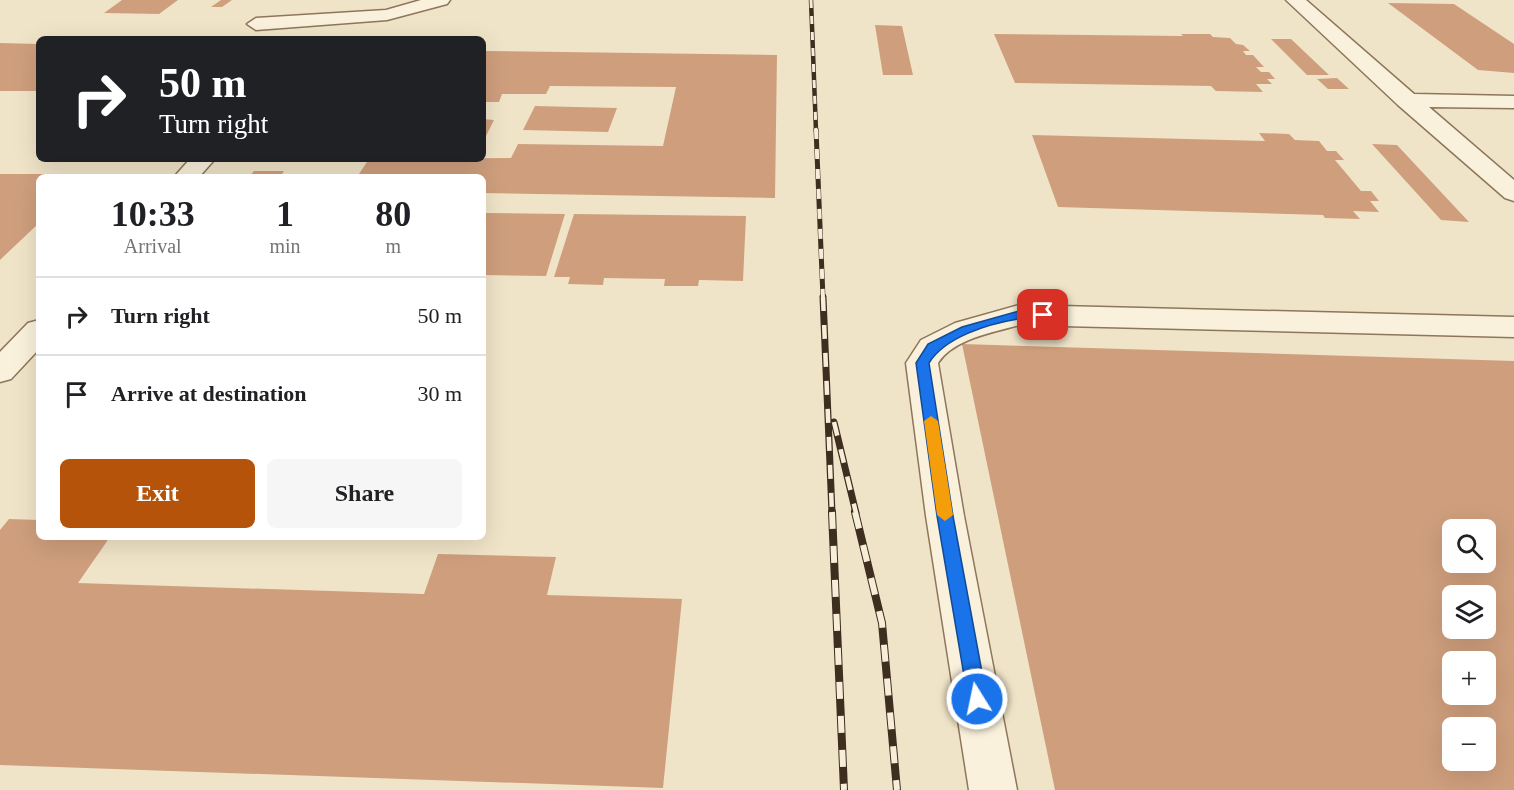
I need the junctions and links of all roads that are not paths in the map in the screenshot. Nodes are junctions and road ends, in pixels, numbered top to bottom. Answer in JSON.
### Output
{"nodes":[{"id":1,"x":356,"y":0,"type":"edge"},
{"id":2,"x":441,"y":0,"type":"edge"},
{"id":3,"x":1295,"y":0,"type":"edge"},
{"id":4,"x":277,"y":6,"type":"dead end"},
{"id":5,"x":336,"y":20,"type":"junction"},
{"id":6,"x":256,"y":24,"type":"junction"},
{"id":7,"x":242,"y":36,"type":"edge"},
{"id":8,"x":321,"y":36,"type":"edge"},
{"id":9,"x":1406,"y":100,"type":"junction"},
{"id":10,"x":1514,"y":102,"type":"edge"},
{"id":11,"x":200,"y":162,"type":"edge"},
{"id":12,"x":189,"y":174,"type":"edge"},
{"id":13,"x":1514,"y":193,"type":"edge"},
{"id":14,"x":1514,"y":327,"type":"edge"},
{"id":15,"x":36,"y":333,"type":"edge"},
{"id":16,"x":0,"y":371,"type":"edge"},
{"id":17,"x":993,"y":790,"type":"edge"}],
"edges":[{"from":1,"to":5,"type":"street"},
{"from":2,"to":5,"type":"street"},
{"from":3,"to":9,"type":"street"},
{"from":4,"to":6,"type":"street"},
{"from":5,"to":6,"type":"street"},
{"from":5,"to":8,"type":"street"},
{"from":6,"to":7,"type":"street"},
{"from":9,"to":10,"type":"street"},
{"from":9,"to":13,"type":"street"},
{"from":11,"to":12,"type":"street"},
{"from":14,"to":17,"type":"street"},
{"from":15,"to":16,"type":"street"}]}
